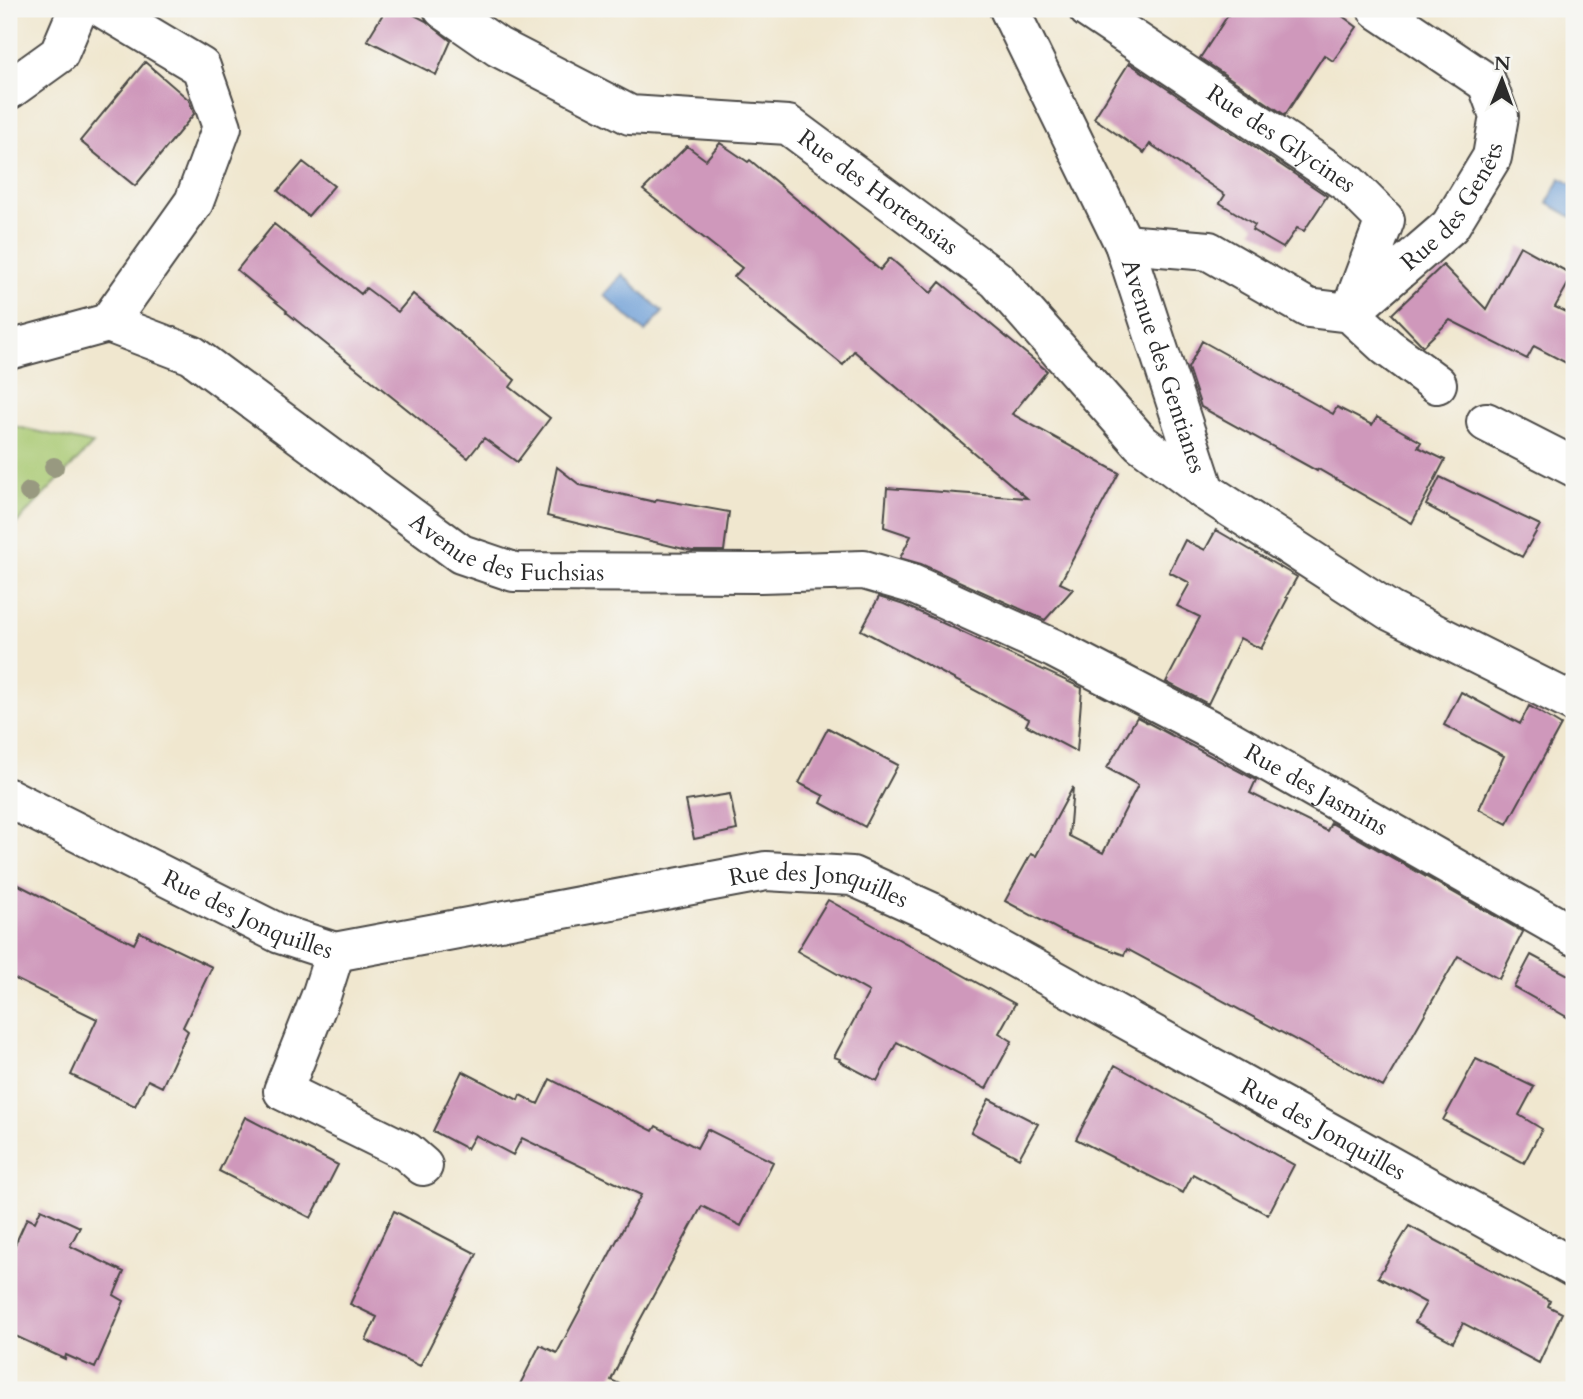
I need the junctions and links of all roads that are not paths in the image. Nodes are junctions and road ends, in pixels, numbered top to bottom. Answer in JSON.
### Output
{"nodes":[{"id":1,"x":78,"y":9,"type":"edge"},
{"id":2,"x":104,"y":9,"type":"edge"},
{"id":3,"x":443,"y":9,"type":"edge"},
{"id":4,"x":1009,"y":9,"type":"edge"},
{"id":5,"x":1088,"y":9,"type":"edge"},
{"id":6,"x":1377,"y":9,"type":"edge"},
{"id":7,"x":9,"y":90,"type":"edge"},
{"id":8,"x":1124,"y":244,"type":"junction"},
{"id":9,"x":1350,"y":313,"type":"junction"},
{"id":10,"x":108,"y":323,"type":"junction"},
{"id":11,"x":9,"y":350,"type":"edge"},
{"id":12,"x":1437,"y":384,"type":"dead end"},
{"id":13,"x":1486,"y":422,"type":"dead end"},
{"id":14,"x":1574,"y":467,"type":"edge"},
{"id":15,"x":1205,"y":491,"type":"junction"},
{"id":16,"x":1055,"y":649,"type":"joint"},
{"id":17,"x":1574,"y":703,"type":"edge"},
{"id":18,"x":9,"y":799,"type":"edge"},
{"id":19,"x":1574,"y":936,"type":"edge"},
{"id":20,"x":335,"y":952,"type":"junction"},
{"id":21,"x":423,"y":1166,"type":"dead end"},
{"id":22,"x":1574,"y":1269,"type":"edge"}],
"edges":[{"from":1,"to":7,"type":"street"},
{"from":2,"to":10,"type":"street"},
{"from":3,"to":15,"type":"street","name":"Rue des Hortensias"},
{"from":4,"to":8,"type":"street","name":"Avenue des Gentianes"},
{"from":5,"to":9,"type":"street","name":"Rue des Glycines"},
{"from":6,"to":9,"type":"street","name":"Rue des Genêts"},
{"from":8,"to":9,"type":"street"},
{"from":8,"to":15,"type":"street","name":"Avenue des Gentianes"},
{"from":9,"to":12,"type":"street"},
{"from":10,"to":11,"type":"street"},
{"from":10,"to":16,"type":"street","name":"Avenue des Fuchsias"},
{"from":13,"to":14,"type":"street"},
{"from":15,"to":17,"type":"street","name":"Avenue des Gentianes"},
{"from":16,"to":19,"type":"street","name":"Rue des Jasmins"},
{"from":18,"to":20,"type":"street","name":"Rue des Jonquilles"},
{"from":20,"to":21,"type":"street"},
{"from":20,"to":22,"type":"street","name":"Rue des Jonquilles"}]}
